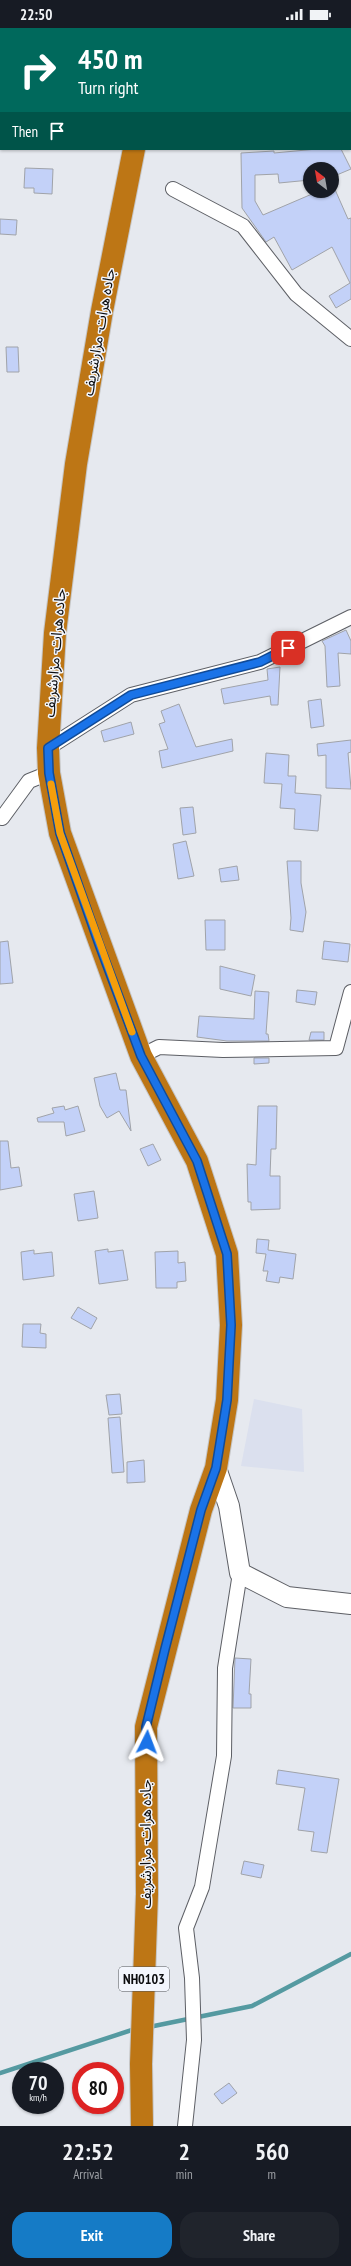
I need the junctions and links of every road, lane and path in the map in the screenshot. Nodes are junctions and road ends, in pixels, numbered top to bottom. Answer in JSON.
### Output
{"nodes":[{"id":1,"x":134,"y":150,"type":"edge"},
{"id":2,"x":173,"y":189,"type":"dead end"},
{"id":3,"x":351,"y":339,"type":"edge"},
{"id":4,"x":351,"y":617,"type":"edge"},
{"id":5,"x":48,"y":748,"type":"junction"},
{"id":6,"x":49,"y":773,"type":"junction"},
{"id":7,"x":1,"y":820,"type":"edge"},
{"id":8,"x":351,"y":992,"type":"edge"},
{"id":9,"x":141,"y":1056,"type":"junction"},
{"id":10,"x":216,"y":1468,"type":"junction"},
{"id":11,"x":240,"y":1573,"type":"junction"},
{"id":12,"x":351,"y":1604,"type":"edge"},
{"id":13,"x":142,"y":2126,"type":"edge"},
{"id":14,"x":185,"y":2126,"type":"edge"}],
"edges":[{"from":1,"to":5,"type":"highway","name":"جاده هرات- مزارشریف","number":"NH0103"},
{"from":2,"to":3,"type":"street"},
{"from":4,"to":5,"type":"street"},
{"from":5,"to":6,"type":"highway","name":"جاده هرات- مزارشریف","number":"NH0103"},
{"from":6,"to":7,"type":"street"},
{"from":6,"to":9,"type":"highway","name":"جاده هرات- مزارشریف","number":"NH0103"},
{"from":8,"to":9,"type":"street"},
{"from":9,"to":10,"type":"highway","name":"جاده هرات- مزارشریف","number":"NH0103"},
{"from":10,"to":11,"type":"street"},
{"from":10,"to":13,"type":"highway","name":"جاده هرات- مزارشریف","number":"NH0103"},
{"from":11,"to":12,"type":"street"},
{"from":11,"to":14,"type":"street"}]}
